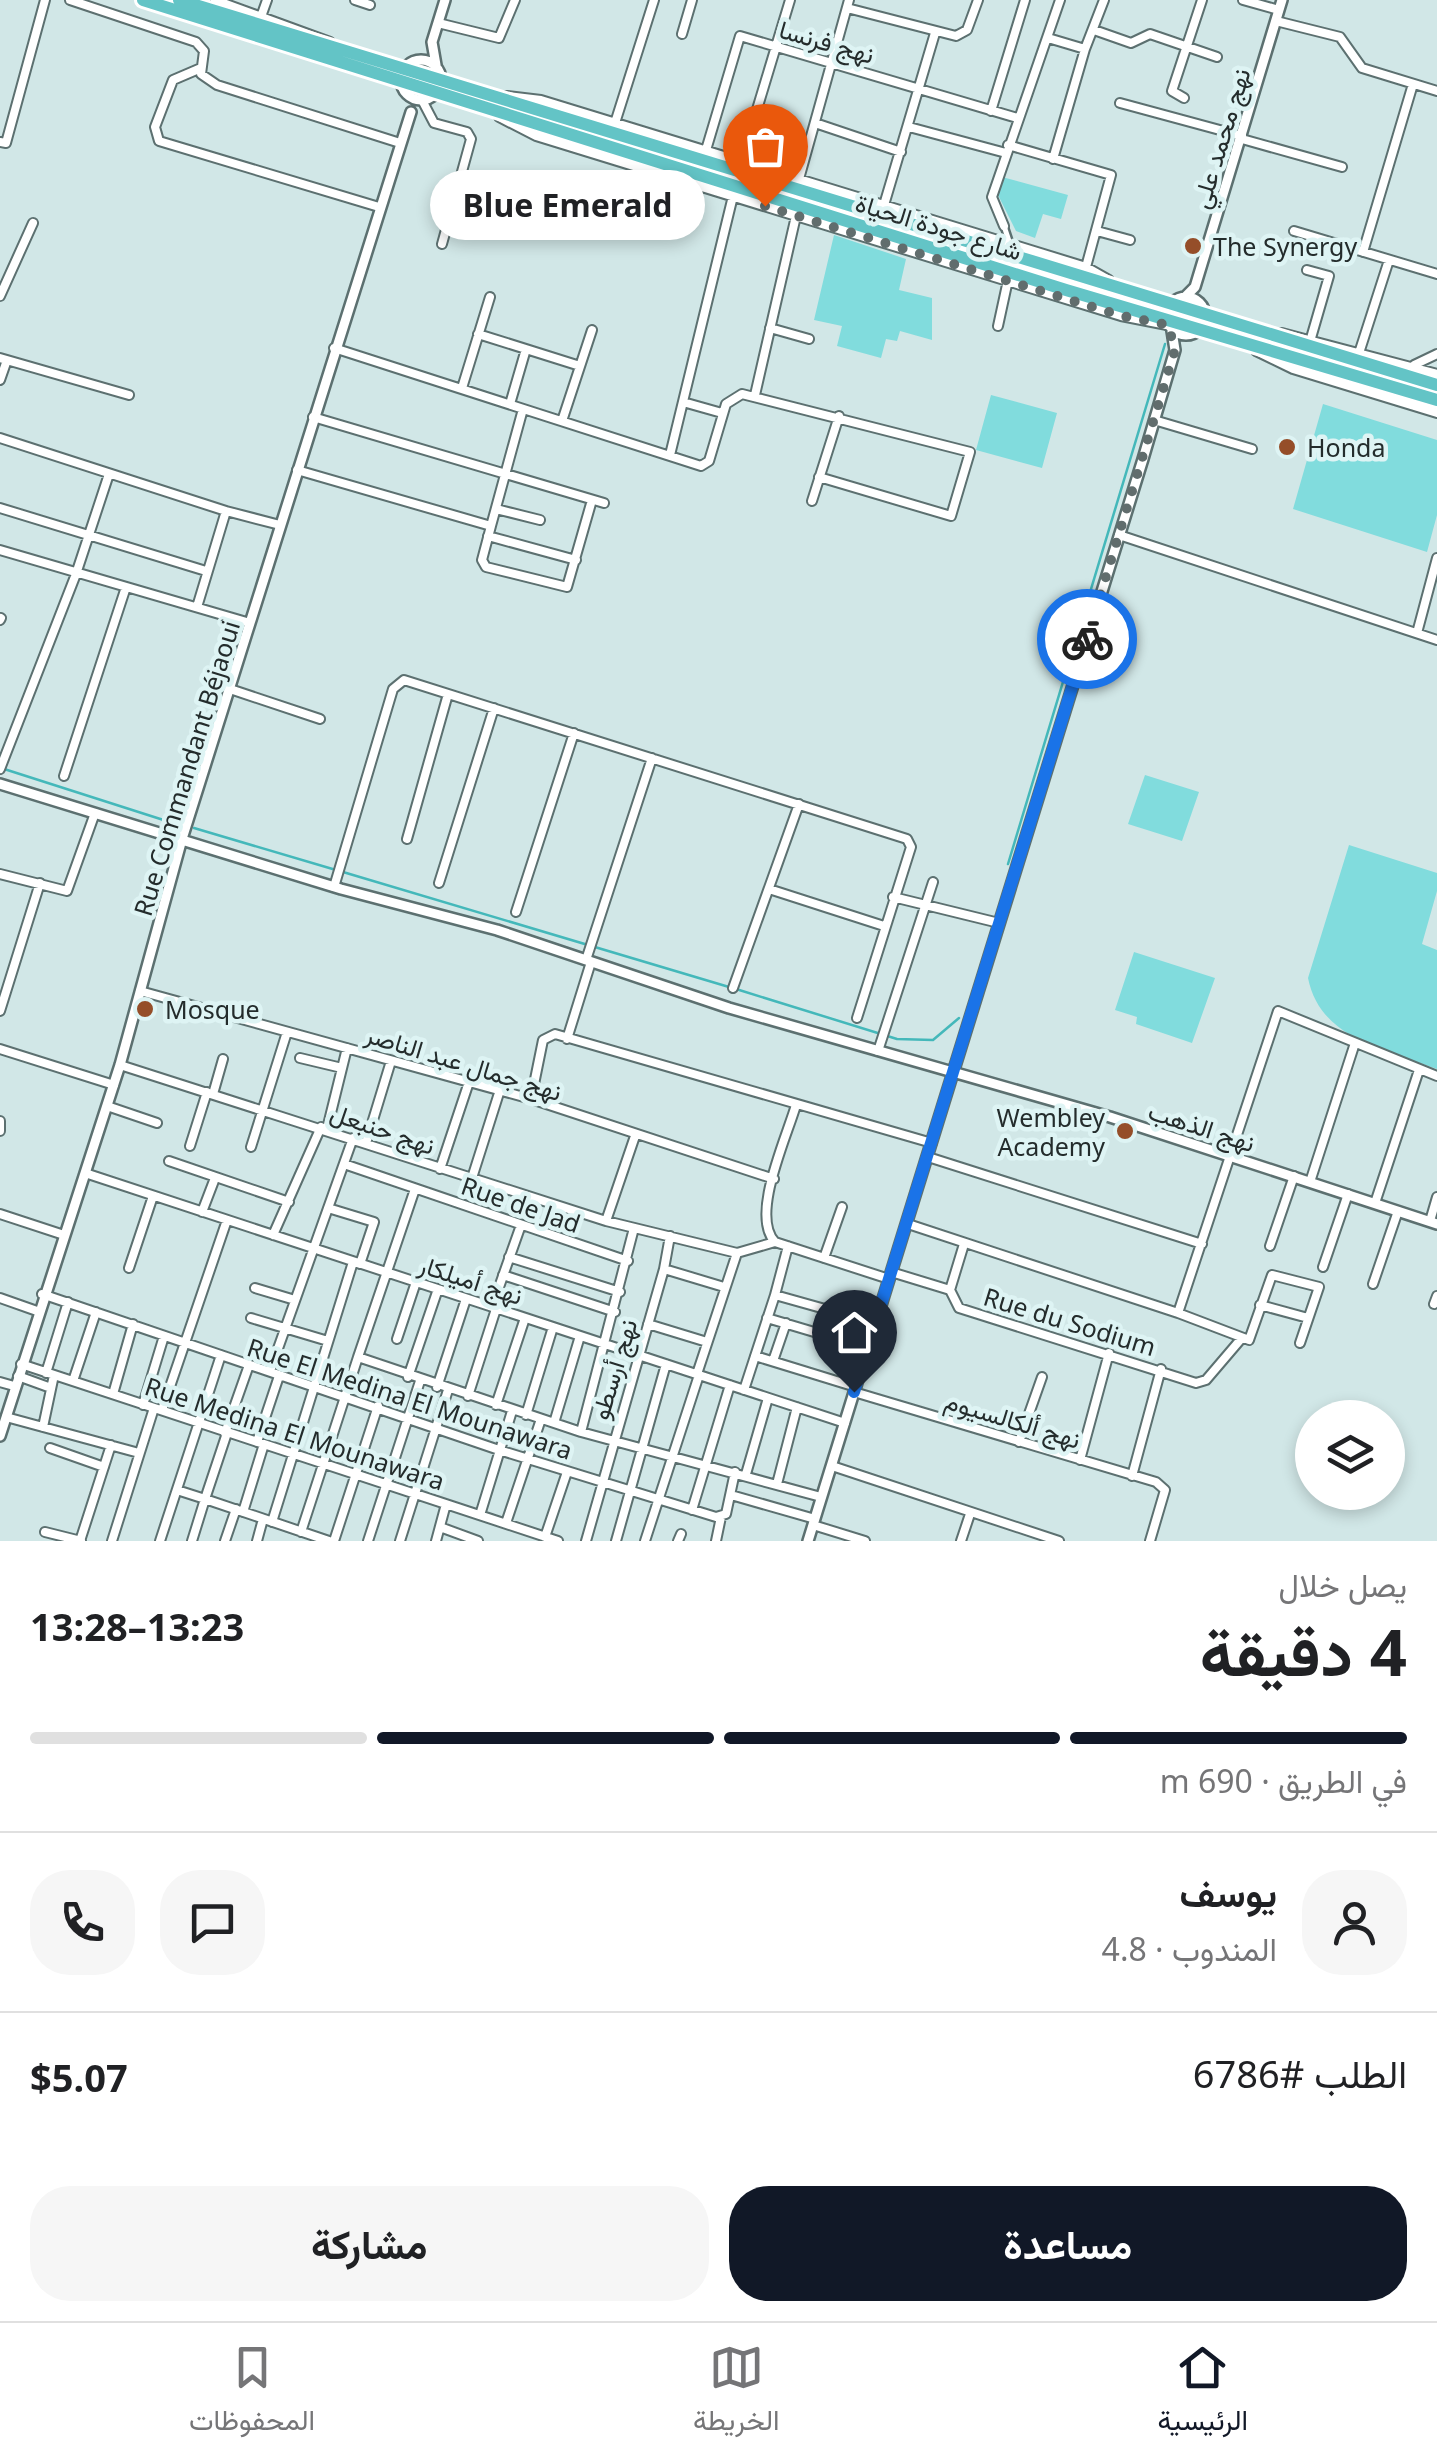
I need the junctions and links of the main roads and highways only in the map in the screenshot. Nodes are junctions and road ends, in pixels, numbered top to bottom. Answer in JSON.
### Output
{"nodes":[{"id":1,"x":143,"y":0,"type":"edge"},
{"id":2,"x":179,"y":0,"type":"edge"},
{"id":3,"x":406,"y":75,"type":"junction"},
{"id":4,"x":434,"y":88,"type":"junction"},
{"id":5,"x":1437,"y":385,"type":"edge"},
{"id":6,"x":1437,"y":400,"type":"edge"}],
"edges":[{"from":1,"to":3,"type":"highway","name":"شارع جودة الحياة"},
{"from":2,"to":3,"type":"highway","name":"شارع جودة الحياة"},
{"from":3,"to":4,"type":"highway","name":"شارع جودة الحياة"},
{"from":4,"to":5,"type":"highway","name":"شارع جودة الحياة"},
{"from":4,"to":6,"type":"highway","name":"شارع جودة الحياة"}]}
